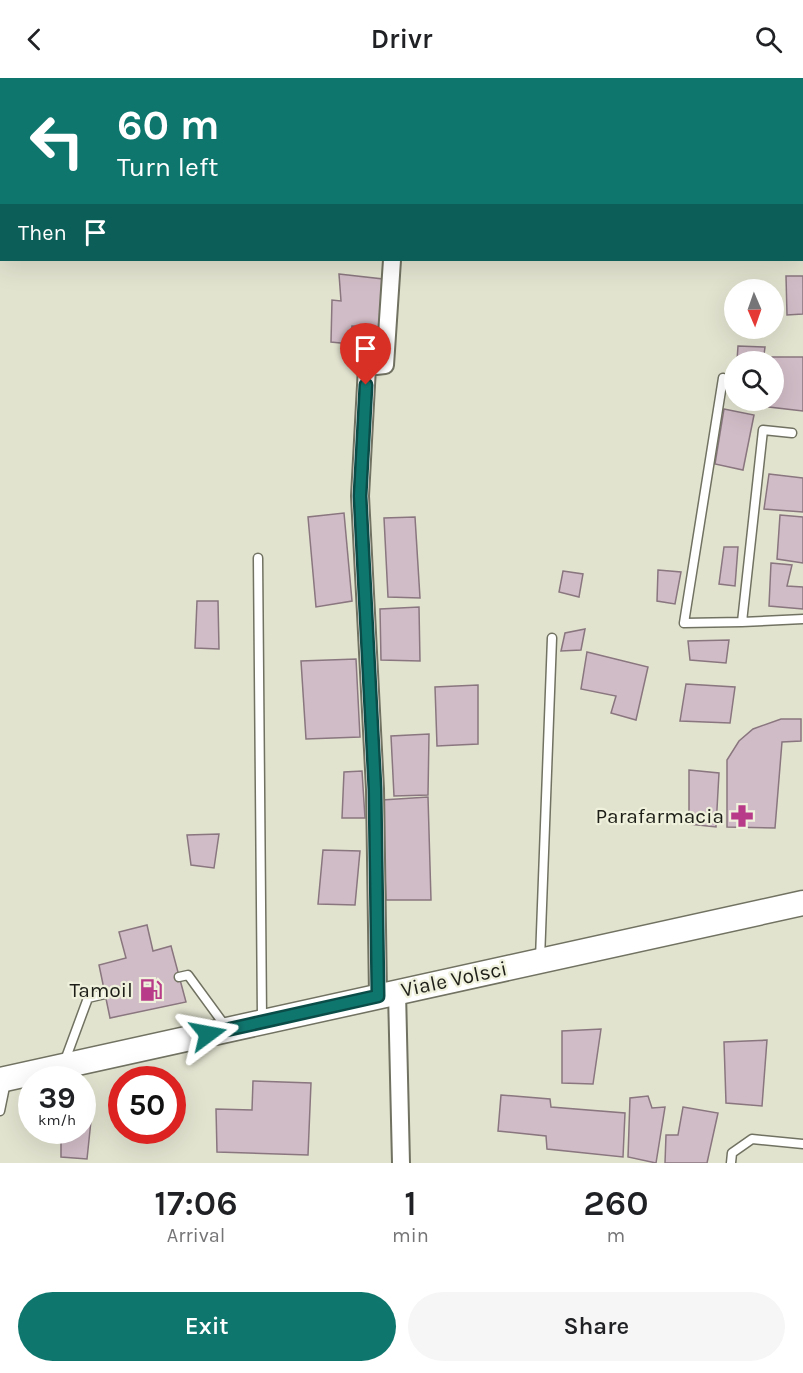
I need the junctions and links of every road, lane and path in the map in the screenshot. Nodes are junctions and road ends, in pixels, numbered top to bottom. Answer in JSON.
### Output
{"nodes":[{"id":1,"x":392,"y":261,"type":"edge"},
{"id":2,"x":723,"y":378,"type":"dead end"},
{"id":3,"x":792,"y":433,"type":"dead end"},
{"id":4,"x":258,"y":558,"type":"dead end"},
{"id":5,"x":803,"y":619,"type":"edge"},
{"id":6,"x":742,"y":622,"type":"junction"},
{"id":7,"x":552,"y":638,"type":"dead end"},
{"id":8,"x":803,"y":903,"type":"edge"},
{"id":9,"x":540,"y":961,"type":"junction"},
{"id":10,"x":179,"y":977,"type":"dead end"},
{"id":11,"x":105,"y":994,"type":"dead end"},
{"id":12,"x":387,"y":994,"type":"junction"},
{"id":13,"x":262,"y":1022,"type":"junction"},
{"id":14,"x":228,"y":1030,"type":"junction"},
{"id":15,"x":63,"y":1066,"type":"joint"},
{"id":16,"x":18,"y":1076,"type":"edge"},
{"id":17,"x":3,"y":1079,"type":"edge"},
{"id":18,"x":0,"y":1111,"type":"edge"},
{"id":19,"x":803,"y":1144,"type":"edge"},
{"id":20,"x":401,"y":1163,"type":"edge"},
{"id":21,"x":731,"y":1163,"type":"edge"}],
"edges":[{"from":1,"to":12,"type":"street"},
{"from":2,"to":6,"type":"lane"},
{"from":3,"to":6,"type":"lane"},
{"from":4,"to":13,"type":"lane"},
{"from":5,"to":6,"type":"lane"},
{"from":7,"to":9,"type":"lane"},
{"from":8,"to":9,"type":"main road","name":"Viale Volsci"},
{"from":9,"to":12,"type":"main road","name":"Viale Volsci"},
{"from":10,"to":14,"type":"lane"},
{"from":11,"to":15,"type":"lane"},
{"from":12,"to":13,"type":"main road","name":"Viale Volsci"},
{"from":12,"to":20,"type":"street"},
{"from":13,"to":14,"type":"main road","name":"Viale Volsci"},
{"from":14,"to":15,"type":"main road","name":"Viale Volsci"},
{"from":16,"to":17,"type":"main road","name":"Viale Volsci"},
{"from":17,"to":18,"type":"lane"},
{"from":19,"to":21,"type":"lane"}]}
